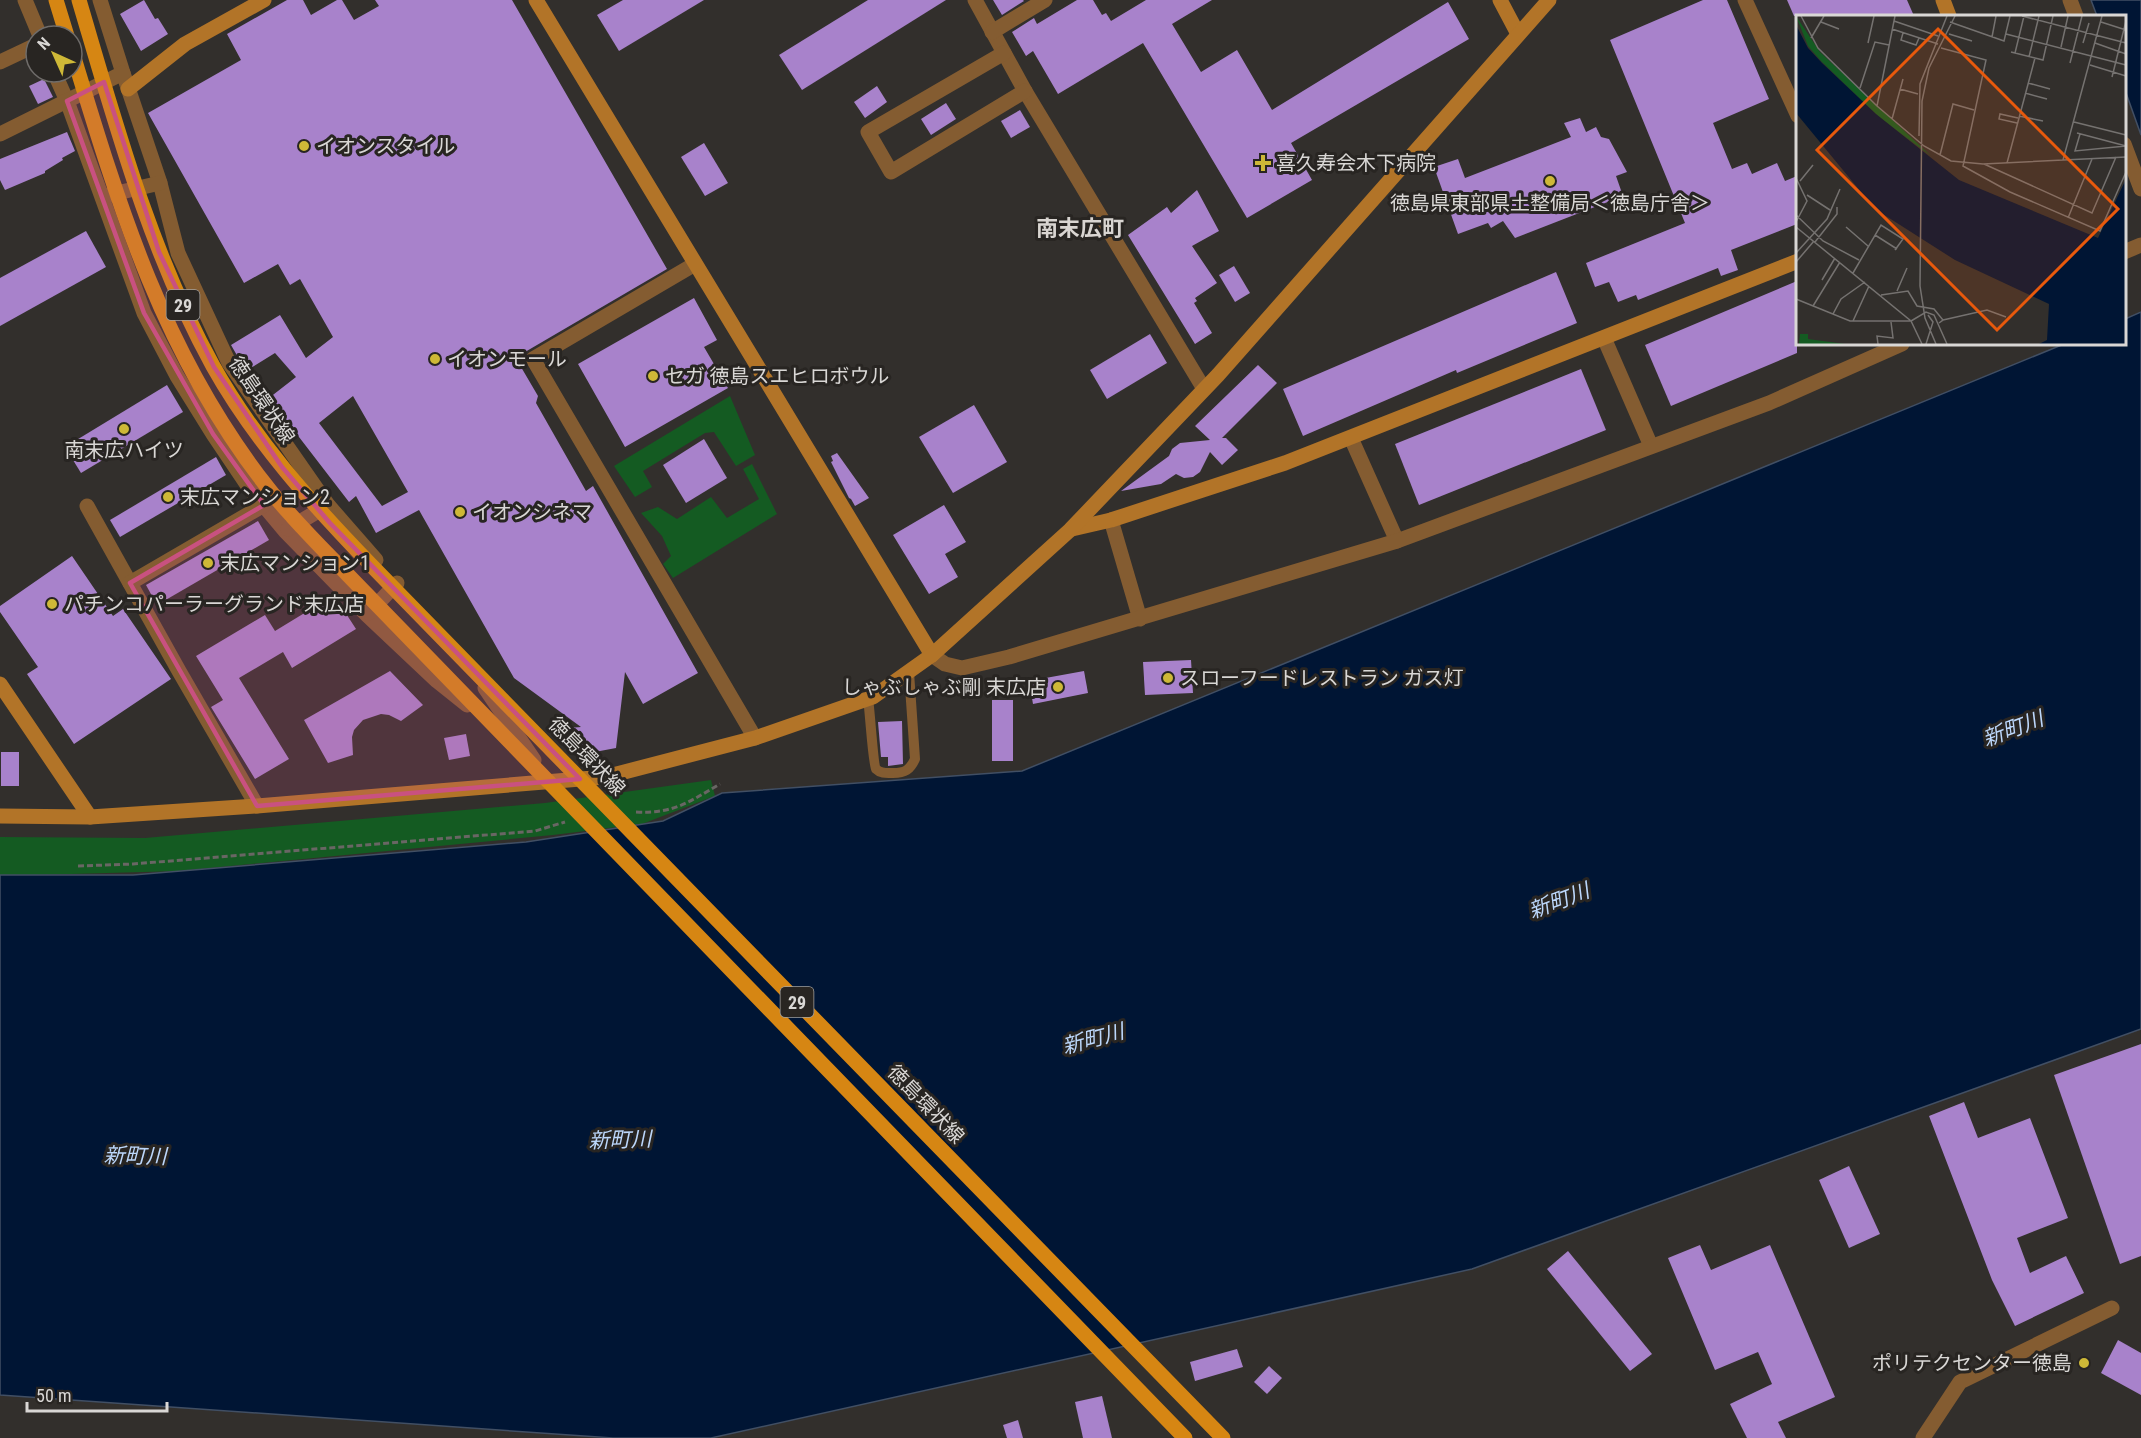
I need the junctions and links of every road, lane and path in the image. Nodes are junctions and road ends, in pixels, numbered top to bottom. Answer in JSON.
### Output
{"nodes":[{"id":1,"x":25,"y":0,"type":"edge"},
{"id":2,"x":56,"y":0,"type":"edge"},
{"id":3,"x":80,"y":0,"type":"edge"},
{"id":4,"x":100,"y":0,"type":"edge"},
{"id":5,"x":264,"y":0,"type":"edge"},
{"id":6,"x":536,"y":0,"type":"edge"},
{"id":7,"x":975,"y":0,"type":"edge"},
{"id":8,"x":1045,"y":0,"type":"edge"},
{"id":9,"x":1500,"y":0,"type":"edge"},
{"id":10,"x":1549,"y":0,"type":"edge"},
{"id":11,"x":1746,"y":0,"type":"edge"},
{"id":12,"x":1943,"y":0,"type":"edge"},
{"id":13,"x":2070,"y":0,"type":"edge"},
{"id":14,"x":1949,"y":15,"type":"edge"},
{"id":15,"x":2076,"y":15,"type":"edge"},
{"id":16,"x":35,"y":24,"type":"edge"},
{"id":17,"x":63,"y":24,"type":"edge"},
{"id":18,"x":992,"y":32,"type":"junction"},
{"id":19,"x":1518,"y":34,"type":"junction"},
{"id":20,"x":24,"y":51,"type":"edge"},
{"id":21,"x":1004,"y":53,"type":"junction"},
{"id":22,"x":0,"y":62,"type":"edge"},
{"id":23,"x":123,"y":73,"type":"junction"},
{"id":24,"x":59,"y":84,"type":"edge"},
{"id":25,"x":82,"y":84,"type":"edge"},
{"id":26,"x":128,"y":89,"type":"junction"},
{"id":27,"x":1025,"y":91,"type":"junction"},
{"id":28,"x":67,"y":101,"type":"junction"},
{"id":29,"x":1796,"y":114,"type":"edge"},
{"id":30,"x":0,"y":134,"type":"edge"},
{"id":31,"x":2126,"y":149,"type":"edge"},
{"id":32,"x":160,"y":183,"type":"junction"},
{"id":33,"x":2141,"y":189,"type":"edge"},
{"id":34,"x":101,"y":197,"type":"junction"},
{"id":35,"x":2141,"y":245,"type":"edge"},
{"id":36,"x":2126,"y":251,"type":"edge"},
{"id":37,"x":1796,"y":261,"type":"edge"},
{"id":38,"x":695,"y":264,"type":"junction"},
{"id":39,"x":197,"y":297,"type":"junction"},
{"id":40,"x":144,"y":313,"type":"junction"},
{"id":41,"x":1604,"y":338,"type":"junction"},
{"id":42,"x":1896,"y":345,"type":"edge"},
{"id":43,"x":1204,"y":389,"type":"junction"},
{"id":44,"x":261,"y":408,"type":"junction"},
{"id":45,"x":213,"y":434,"type":"junction"},
{"id":46,"x":1351,"y":438,"type":"junction"},
{"id":47,"x":1651,"y":446,"type":"junction"},
{"id":48,"x":264,"y":505,"type":"junction"},
{"id":49,"x":328,"y":505,"type":"junction"},
{"id":50,"x":87,"y":506,"type":"dead end"},
{"id":51,"x":1111,"y":520,"type":"junction"},
{"id":52,"x":1070,"y":530,"type":"junction"},
{"id":53,"x":285,"y":531,"type":"junction"},
{"id":54,"x":1397,"y":541,"type":"junction"},
{"id":55,"x":130,"y":583,"type":"junction"},
{"id":56,"x":397,"y":583,"type":"junction"},
{"id":57,"x":367,"y":615,"type":"junction"},
{"id":58,"x":1140,"y":619,"type":"junction"},
{"id":59,"x":932,"y":655,"type":"junction"},
{"id":60,"x":909,"y":672,"type":"junction"},
{"id":61,"x":0,"y":684,"type":"edge"},
{"id":62,"x":868,"y":699,"type":"junction"},
{"id":63,"x":755,"y":738,"type":"junction"},
{"id":64,"x":534,"y":760,"type":"junction"},
{"id":65,"x":556,"y":781,"type":"junction"},
{"id":66,"x":720,"y":784,"type":"dead end"},
{"id":67,"x":257,"y":806,"type":"junction"},
{"id":68,"x":635,"y":812,"type":"dead end"},
{"id":69,"x":0,"y":816,"type":"edge"},
{"id":70,"x":90,"y":817,"type":"junction"},
{"id":71,"x":574,"y":819,"type":"dead end"},
{"id":72,"x":78,"y":866,"type":"dead end"},
{"id":73,"x":2112,"y":1308,"type":"dead end"},
{"id":74,"x":1185,"y":1438,"type":"edge"},
{"id":75,"x":1223,"y":1438,"type":"edge"},
{"id":76,"x":1923,"y":1438,"type":"edge"}],
"edges":[{"from":1,"to":16,"type":"street"},
{"from":2,"to":17,"type":"main road"},
{"from":3,"to":75,"type":"main road","name":"徳島環状線","number":"29","bridge":true},
{"from":4,"to":23,"type":"street"},
{"from":5,"to":26,"type":"street"},
{"from":6,"to":38,"type":"street"},
{"from":7,"to":18,"type":"street"},
{"from":8,"to":18,"type":"street"},
{"from":9,"to":19,"type":"street"},
{"from":10,"to":19,"type":"street"},
{"from":11,"to":29,"type":"street"},
{"from":12,"to":14,"type":"street"},
{"from":13,"to":15,"type":"street"},
{"from":18,"to":21,"type":"street"},
{"from":19,"to":43,"type":"street"},
{"from":20,"to":22,"type":"street"},
{"from":21,"to":27,"type":"street"},
{"from":21,"to":27,"type":"street"},
{"from":23,"to":26,"type":"street"},
{"from":23,"to":28,"type":"street"},
{"from":24,"to":28,"type":"street"},
{"from":25,"to":74,"type":"main road","number":"29","bridge":true},
{"from":26,"to":32,"type":"street"},
{"from":27,"to":43,"type":"street"},
{"from":28,"to":30,"type":"street"},
{"from":28,"to":34,"type":"street"},
{"from":31,"to":33,"type":"street"},
{"from":32,"to":34,"type":"street"},
{"from":32,"to":39,"type":"street"},
{"from":34,"to":40,"type":"street"},
{"from":35,"to":36,"type":"street"},
{"from":37,"to":41,"type":"street"},
{"from":38,"to":59,"type":"street"},
{"from":38,"to":63,"type":"street"},
{"from":39,"to":40,"type":"street"},
{"from":39,"to":44,"type":"street"},
{"from":40,"to":45,"type":"street"},
{"from":41,"to":46,"type":"street"},
{"from":41,"to":47,"type":"street"},
{"from":42,"to":47,"type":"street"},
{"from":43,"to":52,"type":"street"},
{"from":44,"to":45,"type":"street"},
{"from":44,"to":49,"type":"street"},
{"from":45,"to":48,"type":"street"},
{"from":46,"to":51,"type":"street"},
{"from":46,"to":54,"type":"street"},
{"from":47,"to":54,"type":"street"},
{"from":48,"to":53,"type":"street"},
{"from":48,"to":55,"type":"street"},
{"from":49,"to":53,"type":"street"},
{"from":49,"to":56,"type":"street"},
{"from":50,"to":55,"type":"street"},
{"from":51,"to":52,"type":"street"},
{"from":51,"to":58,"type":"street"},
{"from":52,"to":59,"type":"street"},
{"from":53,"to":57,"type":"street"},
{"from":54,"to":58,"type":"street"},
{"from":55,"to":67,"type":"street"},
{"from":56,"to":57,"type":"street"},
{"from":56,"to":64,"type":"street"},
{"from":57,"to":64,"type":"street"},
{"from":58,"to":59,"type":"street"},
{"from":59,"to":60,"type":"street"},
{"from":60,"to":62,"type":"street"},
{"from":60,"to":62,"type":"lane"},
{"from":61,"to":70,"type":"street"},
{"from":62,"to":63,"type":"street"},
{"from":63,"to":65,"type":"street"},
{"from":64,"to":65,"type":"street"},
{"from":65,"to":67,"type":"street"},
{"from":66,"to":68,"type":"path"},
{"from":67,"to":70,"type":"street"},
{"from":69,"to":70,"type":"street"},
{"from":71,"to":72,"type":"path"},
{"from":73,"to":76,"type":"street"}]}
